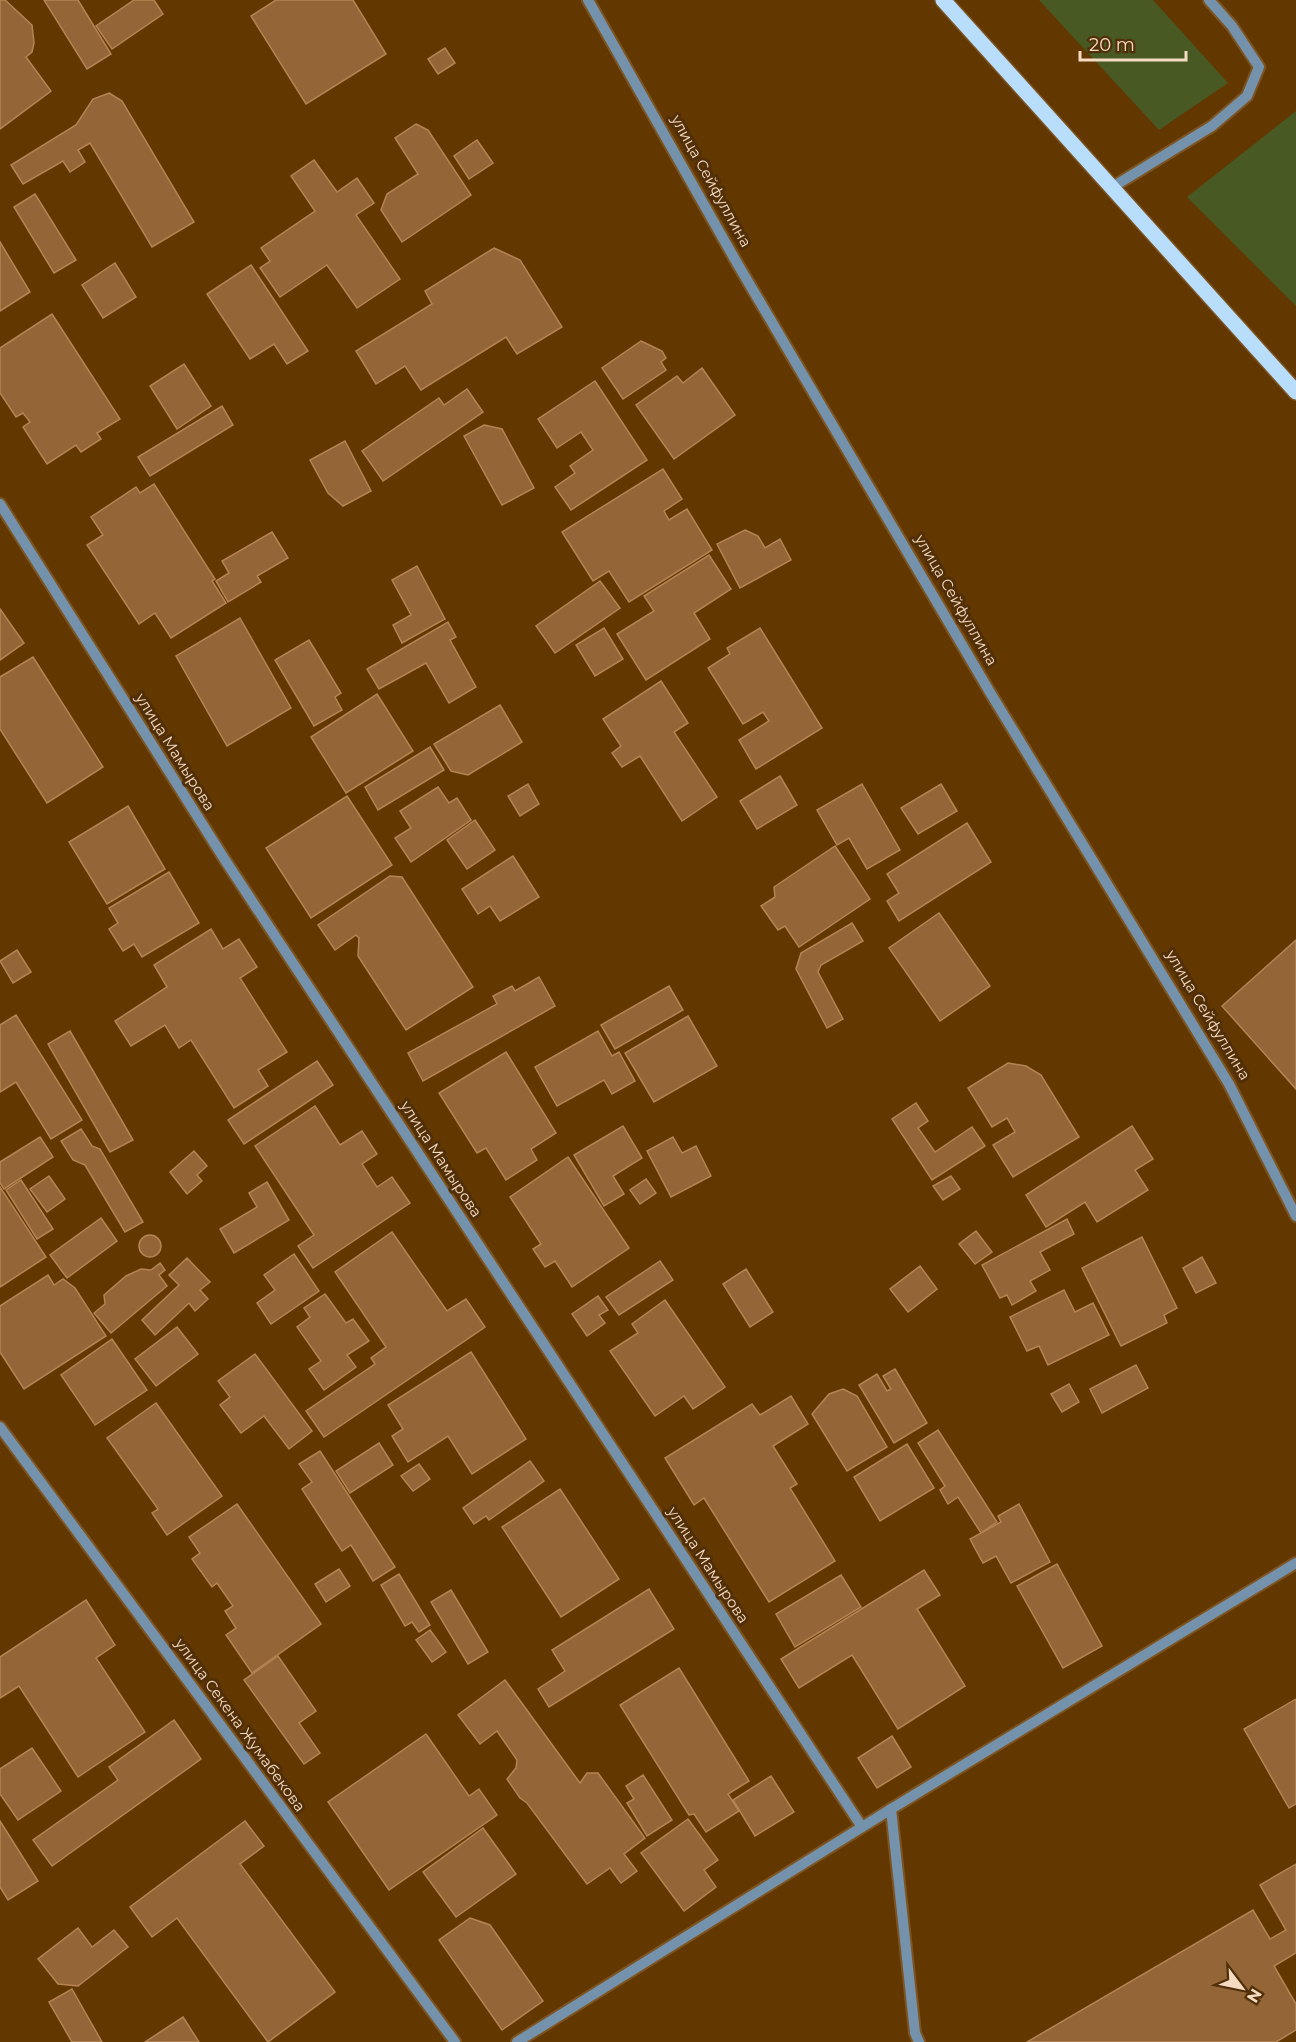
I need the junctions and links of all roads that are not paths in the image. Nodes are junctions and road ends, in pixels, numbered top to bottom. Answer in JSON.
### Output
{"nodes":[{"id":1,"x":588,"y":0,"type":"edge"},
{"id":2,"x":943,"y":0,"type":"edge"},
{"id":3,"x":1209,"y":0,"type":"edge"},
{"id":4,"x":1112,"y":188,"type":"junction"},
{"id":5,"x":1296,"y":392,"type":"edge"},
{"id":6,"x":0,"y":504,"type":"edge"},
{"id":7,"x":1296,"y":1216,"type":"edge"},
{"id":8,"x":0,"y":1427,"type":"edge"},
{"id":9,"x":1296,"y":1563,"type":"edge"},
{"id":10,"x":891,"y":1809,"type":"junction"},
{"id":11,"x":862,"y":1827,"type":"junction"},
{"id":12,"x":455,"y":2042,"type":"edge"},
{"id":13,"x":517,"y":2042,"type":"edge"},
{"id":14,"x":919,"y":2042,"type":"edge"}],
"edges":[{"from":1,"to":7,"type":"street","name":"улица Сейфуллина"},
{"from":2,"to":4,"type":"main road"},
{"from":3,"to":4,"type":"street"},
{"from":4,"to":5,"type":"main road"},
{"from":6,"to":11,"type":"street","name":"улица Мамырова"},
{"from":8,"to":12,"type":"street","name":"улица Секена Жумабекова"},
{"from":9,"to":10,"type":"street"},
{"from":10,"to":11,"type":"street"},
{"from":10,"to":14,"type":"street"},
{"from":11,"to":13,"type":"street"}]}
